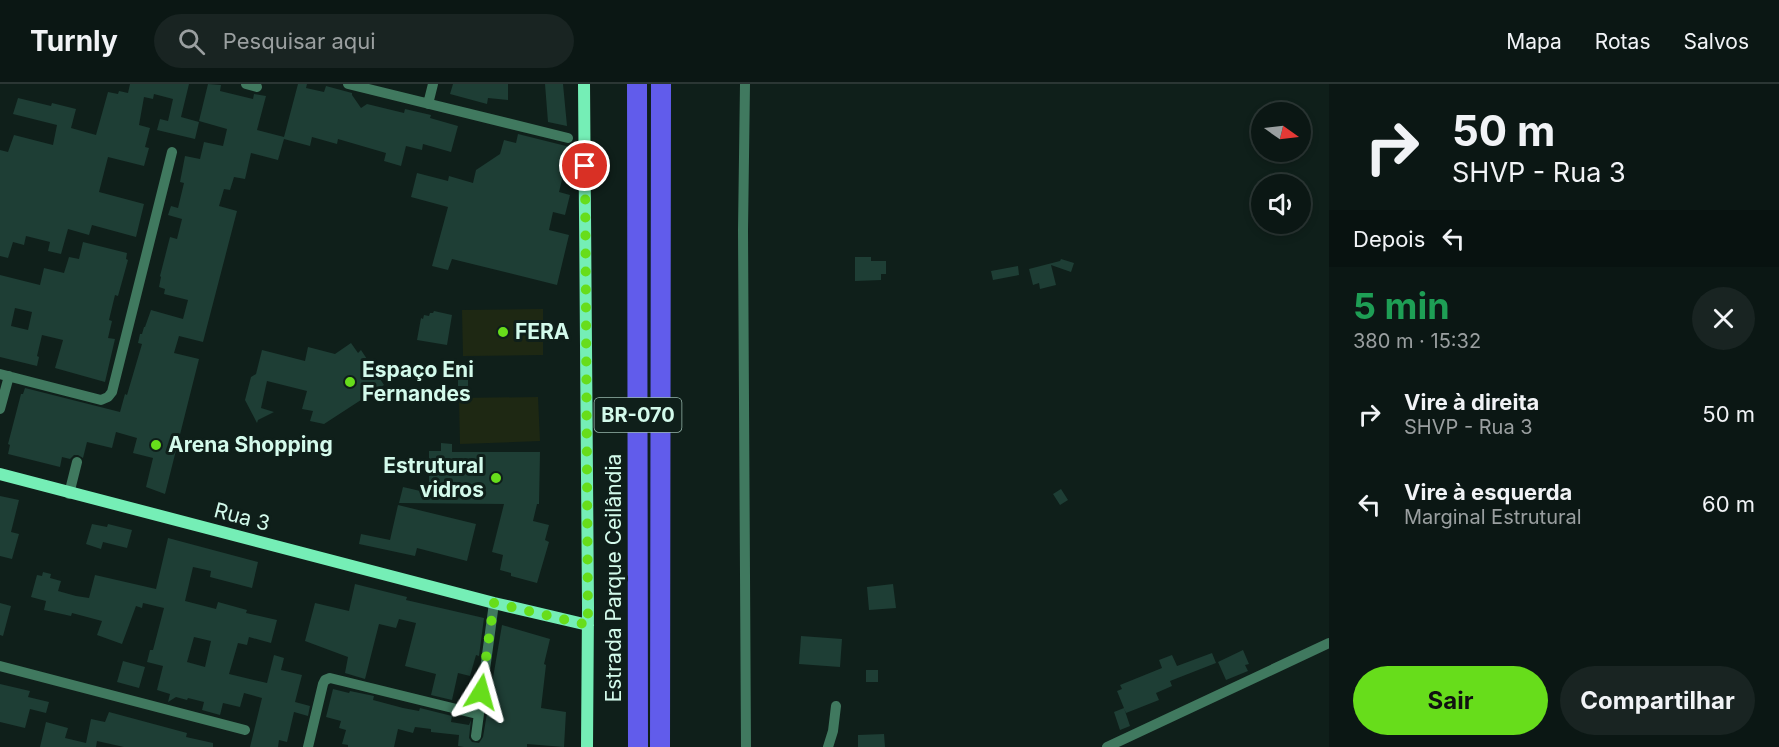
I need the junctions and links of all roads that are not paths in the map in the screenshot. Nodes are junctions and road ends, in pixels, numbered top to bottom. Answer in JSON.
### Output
{"nodes":[{"id":1,"x":246,"y":84,"type":"edge"},
{"id":2,"x":348,"y":84,"type":"edge"},
{"id":3,"x":433,"y":84,"type":"edge"},
{"id":4,"x":584,"y":84,"type":"edge"},
{"id":5,"x":637,"y":84,"type":"edge"},
{"id":6,"x":661,"y":84,"type":"edge"},
{"id":7,"x":745,"y":84,"type":"edge"},
{"id":8,"x":257,"y":87,"type":"dead end"},
{"id":9,"x":428,"y":104,"type":"junction"},
{"id":10,"x":568,"y":138,"type":"dead end"},
{"id":11,"x":172,"y":152,"type":"dead end"},
{"id":12,"x":4,"y":375,"type":"edge"},
{"id":13,"x":0,"y":409,"type":"edge"},
{"id":14,"x":77,"y":462,"type":"dead end"},
{"id":15,"x":0,"y":474,"type":"edge"},
{"id":16,"x":69,"y":494,"type":"junction"},
{"id":17,"x":494,"y":603,"type":"junction"},
{"id":18,"x":588,"y":625,"type":"junction"},
{"id":19,"x":1329,"y":643,"type":"edge"},
{"id":20,"x":0,"y":666,"type":"edge"},
{"id":21,"x":836,"y":706,"type":"dead end"},
{"id":22,"x":477,"y":714,"type":"junction"},
{"id":23,"x":245,"y":730,"type":"dead end"},
{"id":24,"x":476,"y":736,"type":"dead end"},
{"id":25,"x":308,"y":747,"type":"edge"},
{"id":26,"x":587,"y":747,"type":"edge"},
{"id":27,"x":638,"y":747,"type":"edge"},
{"id":28,"x":660,"y":747,"type":"edge"},
{"id":29,"x":746,"y":747,"type":"edge"},
{"id":30,"x":828,"y":747,"type":"edge"},
{"id":31,"x":1107,"y":747,"type":"edge"}],
"edges":[{"from":1,"to":8,"type":"street"},
{"from":2,"to":9,"type":"street"},
{"from":3,"to":9,"type":"street"},
{"from":4,"to":18,"type":"main road"},
{"from":5,"to":27,"type":"highway","name":"Estrada Parque Ceilândia","number":"BR-070"},
{"from":6,"to":28,"type":"highway","number":"BR-070"},
{"from":7,"to":29,"type":"street"},
{"from":9,"to":10,"type":"street"},
{"from":11,"to":12,"type":"street"},
{"from":12,"to":13,"type":"street"},
{"from":14,"to":16,"type":"street"},
{"from":15,"to":16,"type":"main road","name":"Rua 3"},
{"from":16,"to":17,"type":"main road","name":"Rua 3"},
{"from":17,"to":18,"type":"main road","name":"Rua 3"},
{"from":17,"to":22,"type":"street"},
{"from":18,"to":26,"type":"main road"},
{"from":19,"to":31,"type":"street"},
{"from":20,"to":23,"type":"street"},
{"from":21,"to":30,"type":"street"},
{"from":22,"to":24,"type":"street"},
{"from":22,"to":25,"type":"street"}]}
